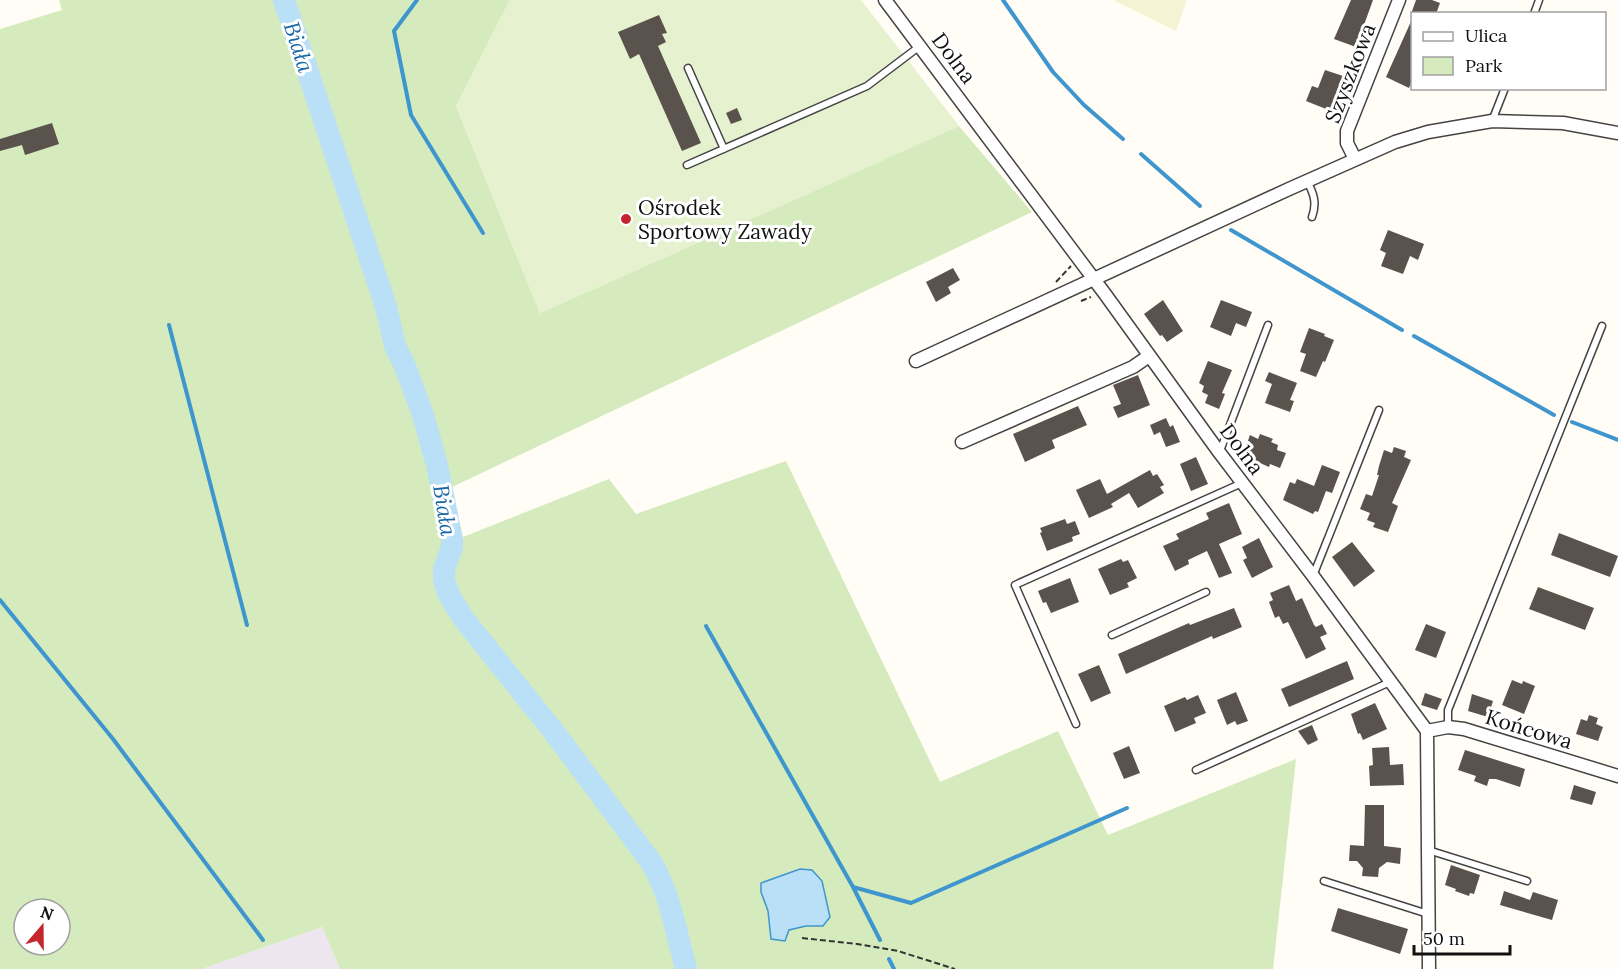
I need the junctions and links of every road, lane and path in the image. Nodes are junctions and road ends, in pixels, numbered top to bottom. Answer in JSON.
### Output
{"nodes":[{"id":1,"x":885,"y":0,"type":"edge"},
{"id":2,"x":1399,"y":0,"type":"edge"},
{"id":3,"x":921,"y":46,"type":"junction"},
{"id":4,"x":688,"y":68,"type":"dead end"},
{"id":5,"x":1504,"y":90,"type":"edge"},
{"id":6,"x":1492,"y":121,"type":"junction"},
{"id":7,"x":1618,"y":133,"type":"edge"},
{"id":8,"x":724,"y":149,"type":"junction"},
{"id":9,"x":1355,"y":159,"type":"junction"},
{"id":10,"x":687,"y":165,"type":"dead end"},
{"id":11,"x":1307,"y":181,"type":"junction"},
{"id":12,"x":1312,"y":217,"type":"dead end"},
{"id":13,"x":1079,"y":260,"type":"junction"},
{"id":14,"x":1095,"y":280,"type":"junction"},
{"id":15,"x":1055,"y":283,"type":"dead end"},
{"id":16,"x":1097,"y":298,"type":"dead end"},
{"id":17,"x":1081,"y":301,"type":"dead end"},
{"id":18,"x":1268,"y":325,"type":"dead end"},
{"id":19,"x":1602,"y":327,"type":"dead end"},
{"id":20,"x":1149,"y":356,"type":"junction"},
{"id":21,"x":916,"y":361,"type":"dead end"},
{"id":22,"x":1379,"y":410,"type":"dead end"},
{"id":23,"x":962,"y":442,"type":"dead end"},
{"id":24,"x":1220,"y":452,"type":"junction"},
{"id":25,"x":1243,"y":483,"type":"junction"},
{"id":26,"x":1313,"y":576,"type":"junction"},
{"id":27,"x":1206,"y":592,"type":"dead end"},
{"id":28,"x":1112,"y":635,"type":"dead end"},
{"id":29,"x":1390,"y":682,"type":"junction"},
{"id":30,"x":1076,"y":724,"type":"dead end"},
{"id":31,"x":1448,"y":727,"type":"junction"},
{"id":32,"x":1427,"y":731,"type":"junction"},
{"id":33,"x":1196,"y":770,"type":"dead end"},
{"id":34,"x":1618,"y":776,"type":"edge"},
{"id":35,"x":1428,"y":850,"type":"junction"},
{"id":36,"x":1324,"y":881,"type":"dead end"},
{"id":37,"x":1527,"y":882,"type":"dead end"},
{"id":38,"x":1428,"y":914,"type":"junction"},
{"id":39,"x":802,"y":938,"type":"dead end"},
{"id":40,"x":955,"y":969,"type":"edge"},
{"id":41,"x":1430,"y":969,"type":"edge"}],
"edges":[{"from":1,"to":3,"type":"street","name":"Dolna"},
{"from":2,"to":9,"type":"street","name":"Szyszkowa"},
{"from":3,"to":8,"type":"lane"},
{"from":3,"to":13,"type":"street","name":"Dolna"},
{"from":4,"to":8,"type":"lane"},
{"from":5,"to":6,"type":"lane"},
{"from":6,"to":7,"type":"street"},
{"from":6,"to":9,"type":"street"},
{"from":8,"to":10,"type":"lane"},
{"from":9,"to":11,"type":"street"},
{"from":11,"to":12,"type":"lane"},
{"from":11,"to":14,"type":"street"},
{"from":13,"to":14,"type":"street","name":"Dolna"},
{"from":13,"to":15,"type":"path"},
{"from":14,"to":20,"type":"street","name":"Dolna"},
{"from":14,"to":21,"type":"street"},
{"from":16,"to":17,"type":"path"},
{"from":18,"to":24,"type":"lane"},
{"from":19,"to":31,"type":"lane"},
{"from":20,"to":23,"type":"street"},
{"from":20,"to":24,"type":"street","name":"Dolna"},
{"from":22,"to":26,"type":"lane"},
{"from":24,"to":25,"type":"street","name":"Dolna"},
{"from":25,"to":26,"type":"street","name":"Dolna"},
{"from":25,"to":30,"type":"lane"},
{"from":26,"to":29,"type":"street","name":"Dolna"},
{"from":27,"to":28,"type":"lane"},
{"from":29,"to":32,"type":"street","name":"Dolna"},
{"from":29,"to":33,"type":"lane"},
{"from":31,"to":32,"type":"street","name":"Końcowa"},
{"from":31,"to":34,"type":"street","name":"Końcowa"},
{"from":32,"to":35,"type":"street"},
{"from":35,"to":37,"type":"lane"},
{"from":35,"to":38,"type":"street"},
{"from":36,"to":38,"type":"lane"},
{"from":38,"to":41,"type":"street"},
{"from":39,"to":40,"type":"path"}]}
